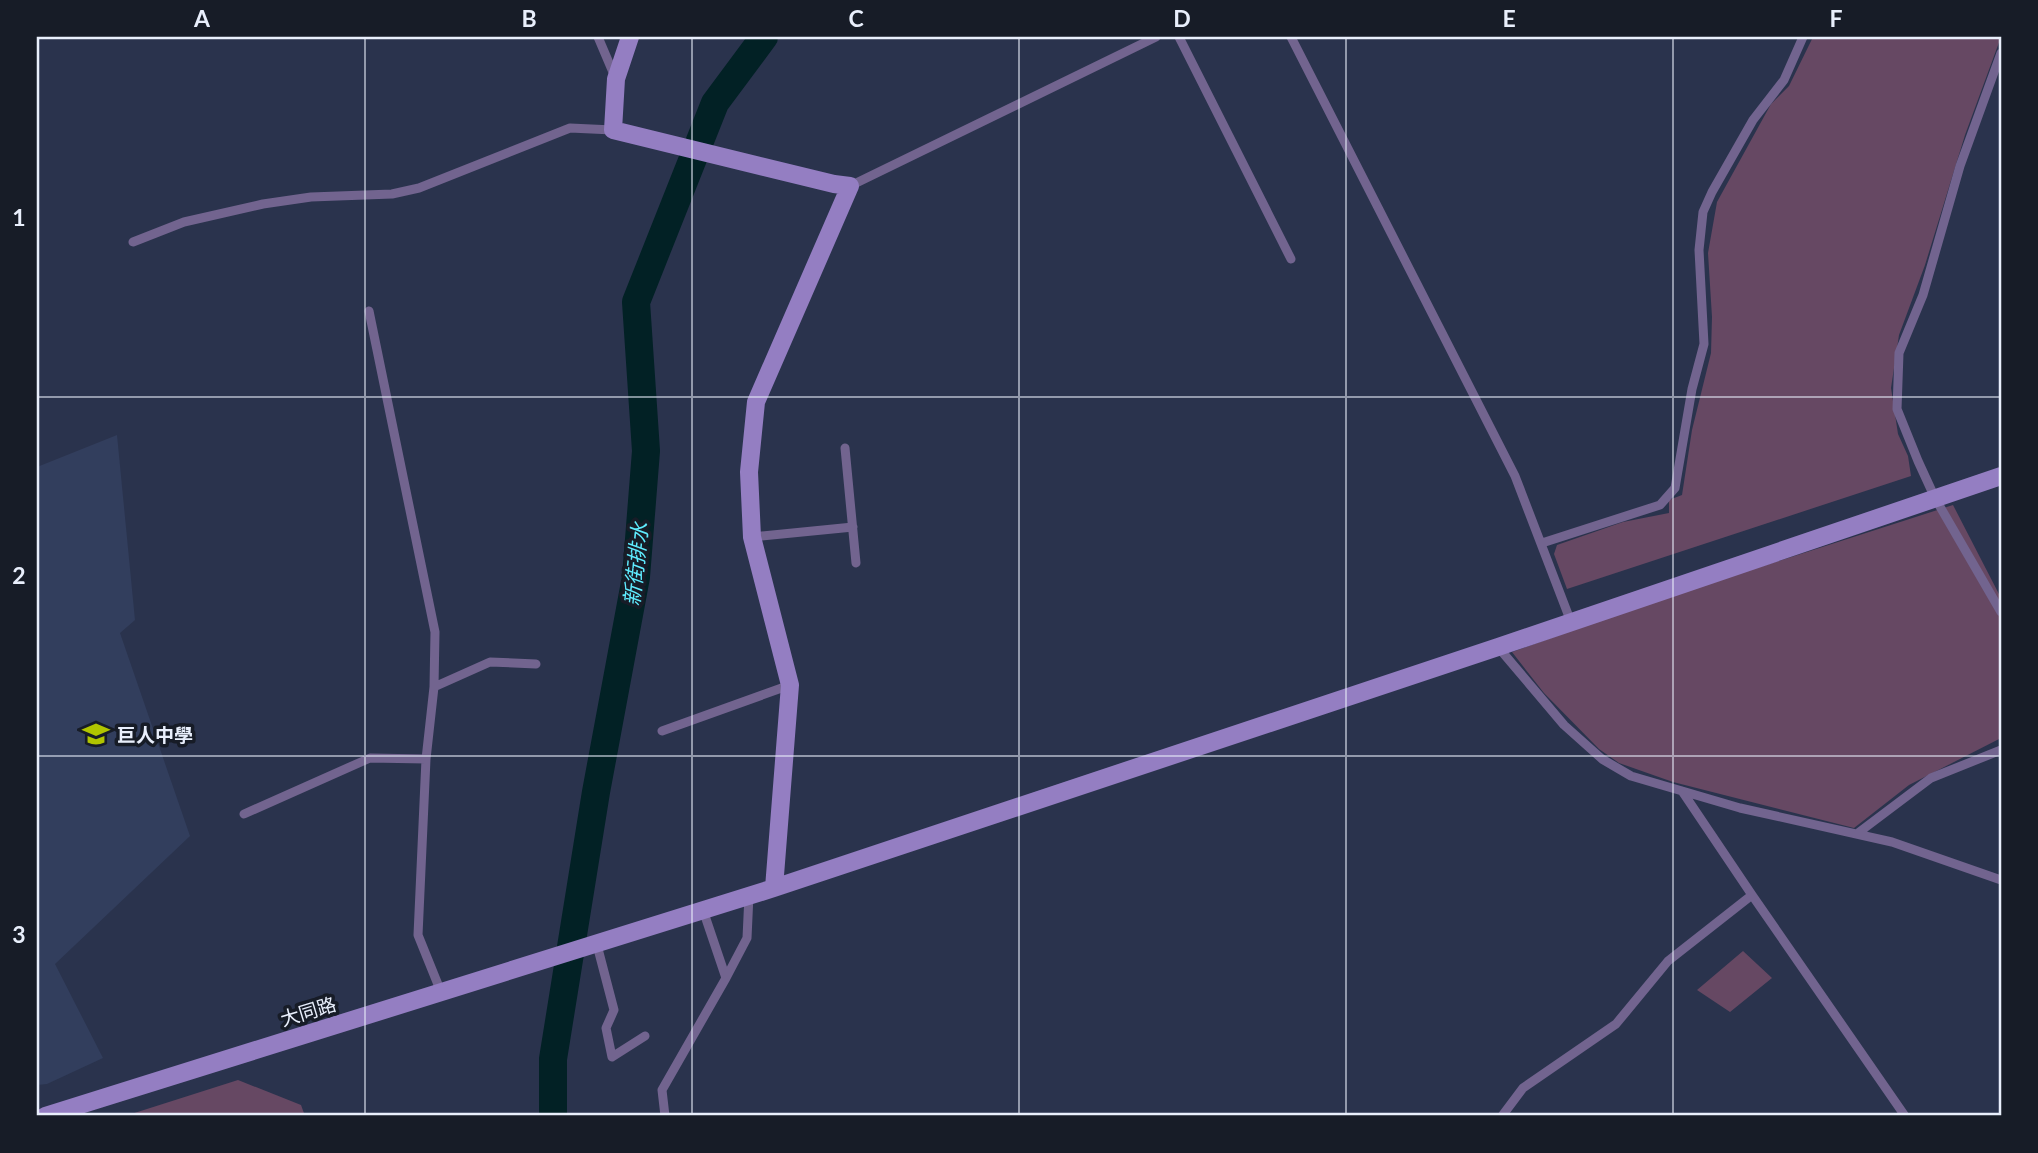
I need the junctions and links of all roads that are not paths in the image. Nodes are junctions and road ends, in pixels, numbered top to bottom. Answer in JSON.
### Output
{"nodes":[{"id":1,"x":598,"y":37,"type":"edge"},
{"id":2,"x":630,"y":37,"type":"edge"},
{"id":3,"x":1156,"y":37,"type":"edge"},
{"id":4,"x":1179,"y":37,"type":"edge"},
{"id":5,"x":1291,"y":37,"type":"edge"},
{"id":6,"x":1803,"y":37,"type":"edge"},
{"id":7,"x":2001,"y":54,"type":"edge"},
{"id":8,"x":616,"y":79,"type":"junction"},
{"id":9,"x":613,"y":130,"type":"junction"},
{"id":10,"x":850,"y":186,"type":"junction"},
{"id":11,"x":133,"y":243,"type":"dead end"},
{"id":12,"x":1291,"y":259,"type":"dead end"},
{"id":13,"x":369,"y":311,"type":"dead end"},
{"id":14,"x":845,"y":448,"type":"dead end"},
{"id":15,"x":2001,"y":476,"type":"edge"},
{"id":16,"x":1935,"y":498,"type":"junction"},
{"id":17,"x":853,"y":527,"type":"junction"},
{"id":18,"x":752,"y":537,"type":"junction"},
{"id":19,"x":1542,"y":543,"type":"junction"},
{"id":20,"x":856,"y":563,"type":"dead end"},
{"id":21,"x":2001,"y":612,"type":"edge"},
{"id":22,"x":1571,"y":622,"type":"junction"},
{"id":23,"x":1498,"y":647,"type":"junction"},
{"id":24,"x":536,"y":664,"type":"dead end"},
{"id":25,"x":790,"y":685,"type":"junction"},
{"id":26,"x":434,"y":687,"type":"junction"},
{"id":27,"x":662,"y":731,"type":"dead end"},
{"id":28,"x":2001,"y":750,"type":"edge"},
{"id":29,"x":426,"y":759,"type":"junction"},
{"id":30,"x":1682,"y":791,"type":"junction"},
{"id":31,"x":244,"y":814,"type":"dead end"},
{"id":32,"x":1858,"y":833,"type":"junction"},
{"id":33,"x":2001,"y":880,"type":"edge"},
{"id":34,"x":774,"y":888,"type":"junction"},
{"id":35,"x":749,"y":895,"type":"junction"},
{"id":36,"x":1752,"y":895,"type":"junction"},
{"id":37,"x":703,"y":910,"type":"junction"},
{"id":38,"x":591,"y":946,"type":"junction"},
{"id":39,"x":726,"y":978,"type":"junction"},
{"id":40,"x":441,"y":992,"type":"junction"},
{"id":41,"x":645,"y":1036,"type":"dead end"},
{"id":42,"x":37,"y":1107,"type":"edge"},
{"id":43,"x":44,"y":1116,"type":"edge"},
{"id":44,"x":664,"y":1116,"type":"edge"},
{"id":45,"x":1502,"y":1116,"type":"edge"},
{"id":46,"x":1905,"y":1116,"type":"edge"}],
"edges":[{"from":1,"to":8,"type":"lane"},
{"from":2,"to":8,"type":"street"},
{"from":3,"to":10,"type":"lane"},
{"from":4,"to":12,"type":"lane"},
{"from":5,"to":19,"type":"lane"},
{"from":6,"to":19,"type":"lane"},
{"from":7,"to":16,"type":"lane"},
{"from":8,"to":9,"type":"street"},
{"from":9,"to":10,"type":"street"},
{"from":9,"to":11,"type":"lane"},
{"from":10,"to":18,"type":"street"},
{"from":13,"to":26,"type":"lane"},
{"from":14,"to":17,"type":"lane"},
{"from":15,"to":16,"type":"street","name":"大同路"},
{"from":16,"to":21,"type":"lane"},
{"from":16,"to":22,"type":"street","name":"大同路"},
{"from":17,"to":18,"type":"lane"},
{"from":17,"to":20,"type":"lane"},
{"from":18,"to":25,"type":"street"},
{"from":19,"to":22,"type":"lane"},
{"from":22,"to":23,"type":"street","name":"大同路"},
{"from":23,"to":30,"type":"lane"},
{"from":23,"to":34,"type":"street","name":"大同路"},
{"from":24,"to":26,"type":"lane"},
{"from":25,"to":27,"type":"lane"},
{"from":25,"to":34,"type":"street"},
{"from":26,"to":29,"type":"lane"},
{"from":28,"to":32,"type":"lane"},
{"from":29,"to":31,"type":"lane"},
{"from":29,"to":40,"type":"lane"},
{"from":30,"to":32,"type":"lane"},
{"from":30,"to":36,"type":"lane"},
{"from":32,"to":33,"type":"lane"},
{"from":34,"to":35,"type":"street","name":"大同路"},
{"from":35,"to":37,"type":"street","name":"大同路"},
{"from":35,"to":39,"type":"lane"},
{"from":36,"to":45,"type":"lane"},
{"from":36,"to":46,"type":"lane"},
{"from":37,"to":38,"type":"street","name":"大同路"},
{"from":37,"to":39,"type":"lane"},
{"from":38,"to":40,"type":"street","name":"大同路"},
{"from":38,"to":41,"type":"lane"},
{"from":39,"to":44,"type":"lane"},
{"from":40,"to":43,"type":"street","name":"大同路"},
{"from":42,"to":43,"type":"lane"}]}
